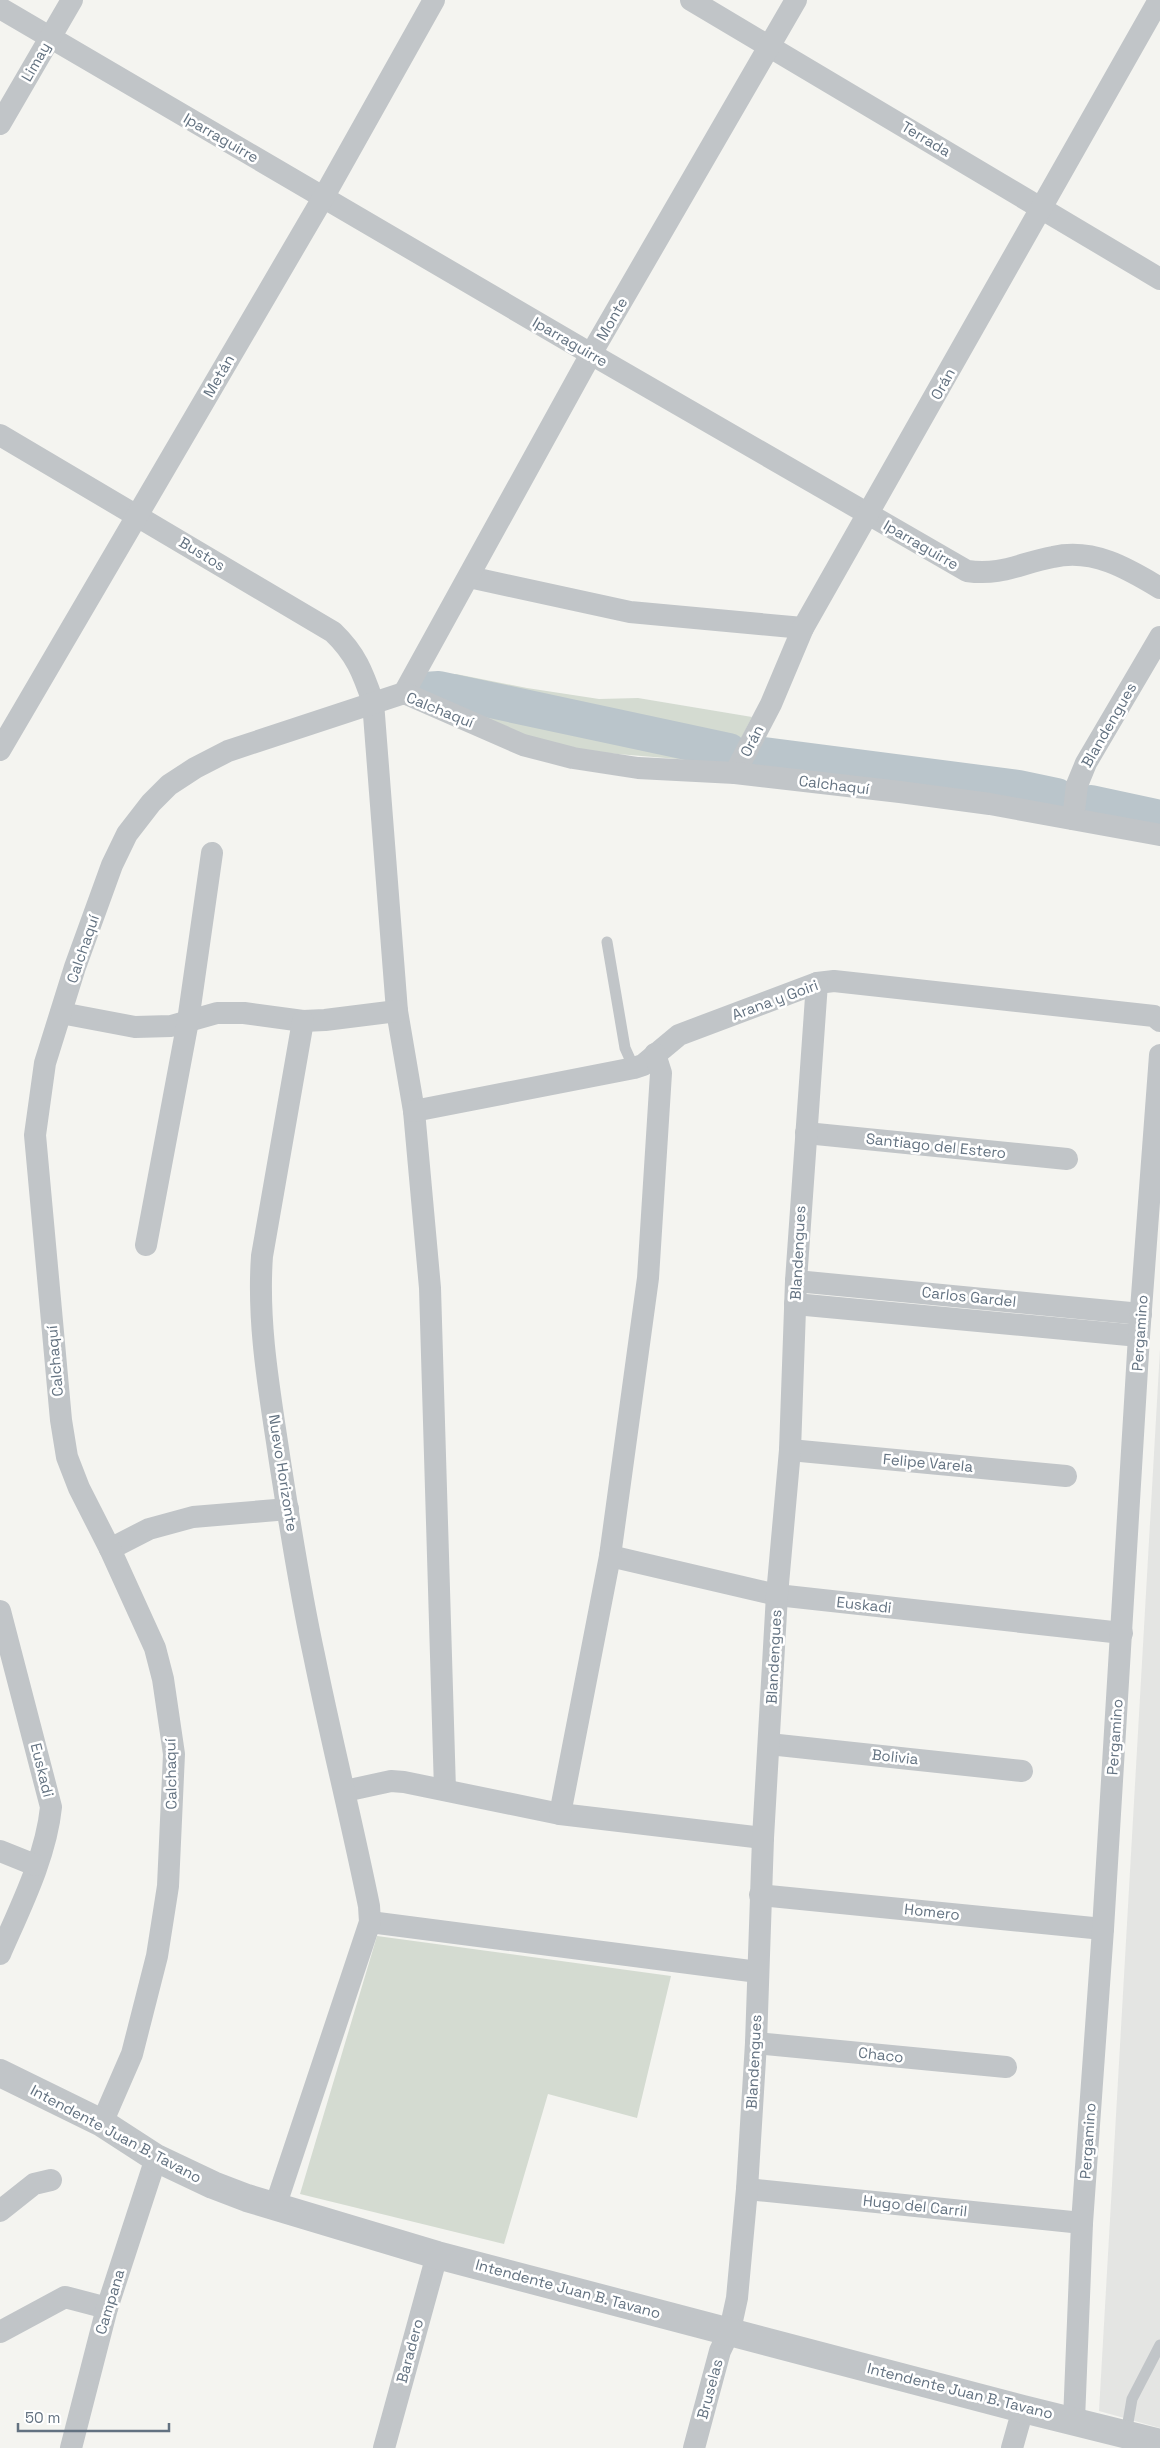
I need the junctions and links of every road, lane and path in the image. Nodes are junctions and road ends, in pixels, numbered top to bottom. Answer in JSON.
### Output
{"nodes":[{"id":1,"x":72,"y":0,"type":"edge"},
{"id":2,"x":434,"y":0,"type":"edge"},
{"id":3,"x":691,"y":0,"type":"edge"},
{"id":4,"x":796,"y":0,"type":"edge"},
{"id":5,"x":1159,"y":0,"type":"edge"},
{"id":6,"x":0,"y":8,"type":"edge"},
{"id":7,"x":50,"y":38,"type":"junction"},
{"id":8,"x":770,"y":46,"type":"junction"},
{"id":9,"x":0,"y":124,"type":"edge"},
{"id":10,"x":324,"y":198,"type":"junction"},
{"id":11,"x":1041,"y":209,"type":"junction"},
{"id":12,"x":1160,"y":279,"type":"edge"},
{"id":13,"x":591,"y":354,"type":"junction"},
{"id":14,"x":0,"y":435,"type":"edge"},
{"id":15,"x":137,"y":515,"type":"junction"},
{"id":16,"x":869,"y":515,"type":"junction"},
{"id":17,"x":468,"y":577,"type":"junction"},
{"id":18,"x":1160,"y":588,"type":"edge"},
{"id":19,"x":803,"y":628,"type":"junction"},
{"id":20,"x":1160,"y":637,"type":"edge"},
{"id":21,"x":404,"y":693,"type":"junction"},
{"id":22,"x":373,"y":702,"type":"junction"},
{"id":23,"x":0,"y":750,"type":"edge"},
{"id":24,"x":735,"y":773,"type":"junction"},
{"id":25,"x":1073,"y":819,"type":"junction"},
{"id":26,"x":1160,"y":834,"type":"edge"},
{"id":27,"x":212,"y":853,"type":"dead end"},
{"id":28,"x":607,"y":942,"type":"dead end"},
{"id":29,"x":817,"y":983,"type":"junction"},
{"id":30,"x":397,"y":1011,"type":"junction"},
{"id":31,"x":62,"y":1013,"type":"junction"},
{"id":32,"x":1157,"y":1018,"type":"edge"},
{"id":33,"x":188,"y":1021,"type":"junction"},
{"id":34,"x":304,"y":1021,"type":"junction"},
{"id":35,"x":655,"y":1054,"type":"junction"},
{"id":36,"x":1160,"y":1055,"type":"edge"},
{"id":37,"x":634,"y":1068,"type":"junction"},
{"id":38,"x":414,"y":1111,"type":"junction"},
{"id":39,"x":806,"y":1133,"type":"junction"},
{"id":40,"x":1067,"y":1159,"type":"dead end"},
{"id":41,"x":146,"y":1244,"type":"dead end"},
{"id":42,"x":796,"y":1281,"type":"junction"},
{"id":43,"x":795,"y":1304,"type":"junction"},
{"id":44,"x":1140,"y":1325,"type":"junction"},
{"id":45,"x":790,"y":1450,"type":"junction"},
{"id":46,"x":1066,"y":1476,"type":"dead end"},
{"id":47,"x":288,"y":1509,"type":"junction"},
{"id":48,"x":110,"y":1549,"type":"junction"},
{"id":49,"x":610,"y":1556,"type":"junction"},
{"id":50,"x":777,"y":1596,"type":"junction"},
{"id":51,"x":0,"y":1611,"type":"edge"},
{"id":52,"x":1122,"y":1633,"type":"junction"},
{"id":53,"x":3,"y":1639,"type":"edge"},
{"id":54,"x":769,"y":1744,"type":"junction"},
{"id":55,"x":1022,"y":1771,"type":"dead end"},
{"id":56,"x":445,"y":1790,"type":"junction"},
{"id":57,"x":345,"y":1791,"type":"junction"},
{"id":58,"x":560,"y":1814,"type":"junction"},
{"id":59,"x":762,"y":1838,"type":"junction"},
{"id":60,"x":0,"y":1851,"type":"edge"},
{"id":61,"x":36,"y":1865,"type":"junction"},
{"id":62,"x":760,"y":1895,"type":"junction"},
{"id":63,"x":370,"y":1922,"type":"junction"},
{"id":64,"x":1104,"y":1929,"type":"junction"},
{"id":65,"x":0,"y":1954,"type":"edge"},
{"id":66,"x":758,"y":1972,"type":"junction"},
{"id":67,"x":756,"y":2043,"type":"junction"},
{"id":68,"x":1006,"y":2068,"type":"dead end"},
{"id":69,"x":0,"y":2073,"type":"edge"},
{"id":70,"x":102,"y":2124,"type":"junction"},
{"id":71,"x":156,"y":2158,"type":"junction"},
{"id":72,"x":51,"y":2180,"type":"dead end"},
{"id":73,"x":747,"y":2188,"type":"junction"},
{"id":74,"x":275,"y":2207,"type":"junction"},
{"id":75,"x":0,"y":2211,"type":"edge"},
{"id":76,"x":1082,"y":2223,"type":"junction"},
{"id":77,"x":437,"y":2254,"type":"junction"},
{"id":78,"x":107,"y":2308,"type":"junction"},
{"id":79,"x":730,"y":2330,"type":"junction"},
{"id":80,"x":0,"y":2332,"type":"edge"},
{"id":81,"x":1160,"y":2345,"type":"edge"},
{"id":82,"x":1023,"y":2409,"type":"junction"},
{"id":83,"x":1074,"y":2420,"type":"junction"},
{"id":84,"x":1126,"y":2434,"type":"junction"},
{"id":85,"x":1160,"y":2442,"type":"edge"},
{"id":86,"x":71,"y":2448,"type":"edge"},
{"id":87,"x":384,"y":2448,"type":"edge"},
{"id":88,"x":694,"y":2448,"type":"edge"},
{"id":89,"x":1012,"y":2448,"type":"edge"}],
"edges":[{"from":1,"to":7,"type":"street","name":"Limay"},
{"from":2,"to":10,"type":"street","name":"Metán"},
{"from":3,"to":8,"type":"street","name":"Terrada"},
{"from":4,"to":8,"type":"street","name":"Monte"},
{"from":5,"to":11,"type":"street","name":"Orán"},
{"from":6,"to":7,"type":"street","name":"Iparraguirre"},
{"from":7,"to":9,"type":"street","name":"Limay"},
{"from":7,"to":10,"type":"street","name":"Iparraguirre"},
{"from":8,"to":11,"type":"street","name":"Terrada"},
{"from":8,"to":13,"type":"street","name":"Monte"},
{"from":10,"to":13,"type":"street","name":"Iparraguirre"},
{"from":10,"to":15,"type":"street","name":"Metán"},
{"from":11,"to":12,"type":"street","name":"Terrada"},
{"from":11,"to":16,"type":"street","name":"Orán"},
{"from":13,"to":16,"type":"street","name":"Iparraguirre"},
{"from":13,"to":17,"type":"street","name":"Monte"},
{"from":14,"to":15,"type":"street","name":"Bustos"},
{"from":15,"to":22,"type":"street","name":"Bustos"},
{"from":15,"to":23,"type":"street","name":"Metán"},
{"from":16,"to":18,"type":"street","name":"Iparraguirre"},
{"from":16,"to":19,"type":"street","name":"Orán"},
{"from":17,"to":19,"type":"street"},
{"from":17,"to":21,"type":"street","name":"Monte"},
{"from":19,"to":24,"type":"street","name":"Orán"},
{"from":20,"to":25,"type":"street","name":"Blandengues"},
{"from":21,"to":22,"type":"street","name":"Calchaquí"},
{"from":21,"to":24,"type":"street","name":"Calchaquí"},
{"from":22,"to":30,"type":"street","name":"Bustos"},
{"from":22,"to":31,"type":"street","name":"Calchaquí"},
{"from":24,"to":25,"type":"street","name":"Calchaquí"},
{"from":25,"to":26,"type":"street","name":"Calchaquí"},
{"from":27,"to":33,"type":"street"},
{"from":28,"to":37,"type":"lane"},
{"from":29,"to":32,"type":"street","name":"Arana y Goiri"},
{"from":29,"to":35,"type":"street","name":"Arana y Goiri"},
{"from":29,"to":39,"type":"street","name":"Blandengues"},
{"from":30,"to":34,"type":"street"},
{"from":30,"to":38,"type":"street","name":"Bustos"},
{"from":31,"to":33,"type":"street"},
{"from":31,"to":48,"type":"street","name":"Calchaquí"},
{"from":33,"to":34,"type":"street"},
{"from":33,"to":41,"type":"street"},
{"from":34,"to":47,"type":"street","name":"Nuevo Horizonte"},
{"from":35,"to":37,"type":"street","name":"Arana y Goiri"},
{"from":35,"to":49,"type":"street"},
{"from":36,"to":44,"type":"street","name":"Pergamino"},
{"from":37,"to":38,"type":"street","name":"Arana y Goiri"},
{"from":38,"to":56,"type":"street","name":"Bustos"},
{"from":39,"to":40,"type":"street","name":"Santiago del Estero"},
{"from":39,"to":42,"type":"street","name":"Blandengues"},
{"from":42,"to":43,"type":"street","name":"Blandengues"},
{"from":42,"to":44,"type":"street","name":"Carlos Gardel"},
{"from":43,"to":44,"type":"street","name":"Carlos Gardel"},
{"from":43,"to":45,"type":"street","name":"Blandengues"},
{"from":44,"to":52,"type":"street","name":"Pergamino"},
{"from":45,"to":46,"type":"street","name":"Felipe Varela"},
{"from":45,"to":50,"type":"street","name":"Blandengues"},
{"from":47,"to":48,"type":"street"},
{"from":47,"to":57,"type":"street","name":"Nuevo Horizonte"},
{"from":48,"to":70,"type":"street","name":"Calchaquí"},
{"from":49,"to":50,"type":"street","name":"Euskadi"},
{"from":49,"to":58,"type":"street"},
{"from":50,"to":52,"type":"street","name":"Euskadi"},
{"from":50,"to":54,"type":"street","name":"Blandengues"},
{"from":51,"to":53,"type":"street","name":"Euskadi"},
{"from":52,"to":64,"type":"street","name":"Pergamino"},
{"from":53,"to":61,"type":"street","name":"Euskadi"},
{"from":54,"to":55,"type":"street","name":"Bolivia"},
{"from":54,"to":59,"type":"street","name":"Blandengues"},
{"from":56,"to":57,"type":"street"},
{"from":56,"to":58,"type":"street"},
{"from":57,"to":63,"type":"street","name":"Nuevo Horizonte"},
{"from":58,"to":59,"type":"street"},
{"from":59,"to":62,"type":"street","name":"Blandengues"},
{"from":60,"to":61,"type":"street"},
{"from":61,"to":65,"type":"street","name":"Euskadi"},
{"from":62,"to":64,"type":"street","name":"Homero"},
{"from":62,"to":66,"type":"street","name":"Blandengues"},
{"from":63,"to":66,"type":"street"},
{"from":63,"to":74,"type":"street"},
{"from":64,"to":76,"type":"street","name":"Pergamino"},
{"from":66,"to":67,"type":"street","name":"Blandengues"},
{"from":67,"to":68,"type":"street","name":"Chaco"},
{"from":67,"to":73,"type":"street","name":"Blandengues"},
{"from":69,"to":70,"type":"street","name":"Intendente Juan B. Tavano"},
{"from":70,"to":71,"type":"street","name":"Intendente Juan B. Tavano"},
{"from":71,"to":74,"type":"street","name":"Intendente Juan B. Tavano"},
{"from":71,"to":78,"type":"street","name":"Campana"},
{"from":72,"to":75,"type":"street"},
{"from":73,"to":76,"type":"street","name":"Hugo del Carril"},
{"from":73,"to":79,"type":"street","name":"Blandengues"},
{"from":74,"to":77,"type":"street","name":"Intendente Juan B. Tavano"},
{"from":76,"to":83,"type":"street","name":"Pergamino"},
{"from":77,"to":79,"type":"street","name":"Intendente Juan B. Tavano"},
{"from":77,"to":87,"type":"street","name":"Baradero"},
{"from":78,"to":80,"type":"street"},
{"from":78,"to":86,"type":"street","name":"Campana"},
{"from":79,"to":82,"type":"street","name":"Intendente Juan B. Tavano"},
{"from":79,"to":88,"type":"street","name":"Bruselas"},
{"from":81,"to":84,"type":"lane"},
{"from":82,"to":83,"type":"street","name":"Intendente Juan B. Tavano"},
{"from":82,"to":89,"type":"street"},
{"from":83,"to":84,"type":"street","name":"Intendente Juan B. Tavano"},
{"from":84,"to":85,"type":"street","name":"Intendente Juan B. Tavano"}]}
